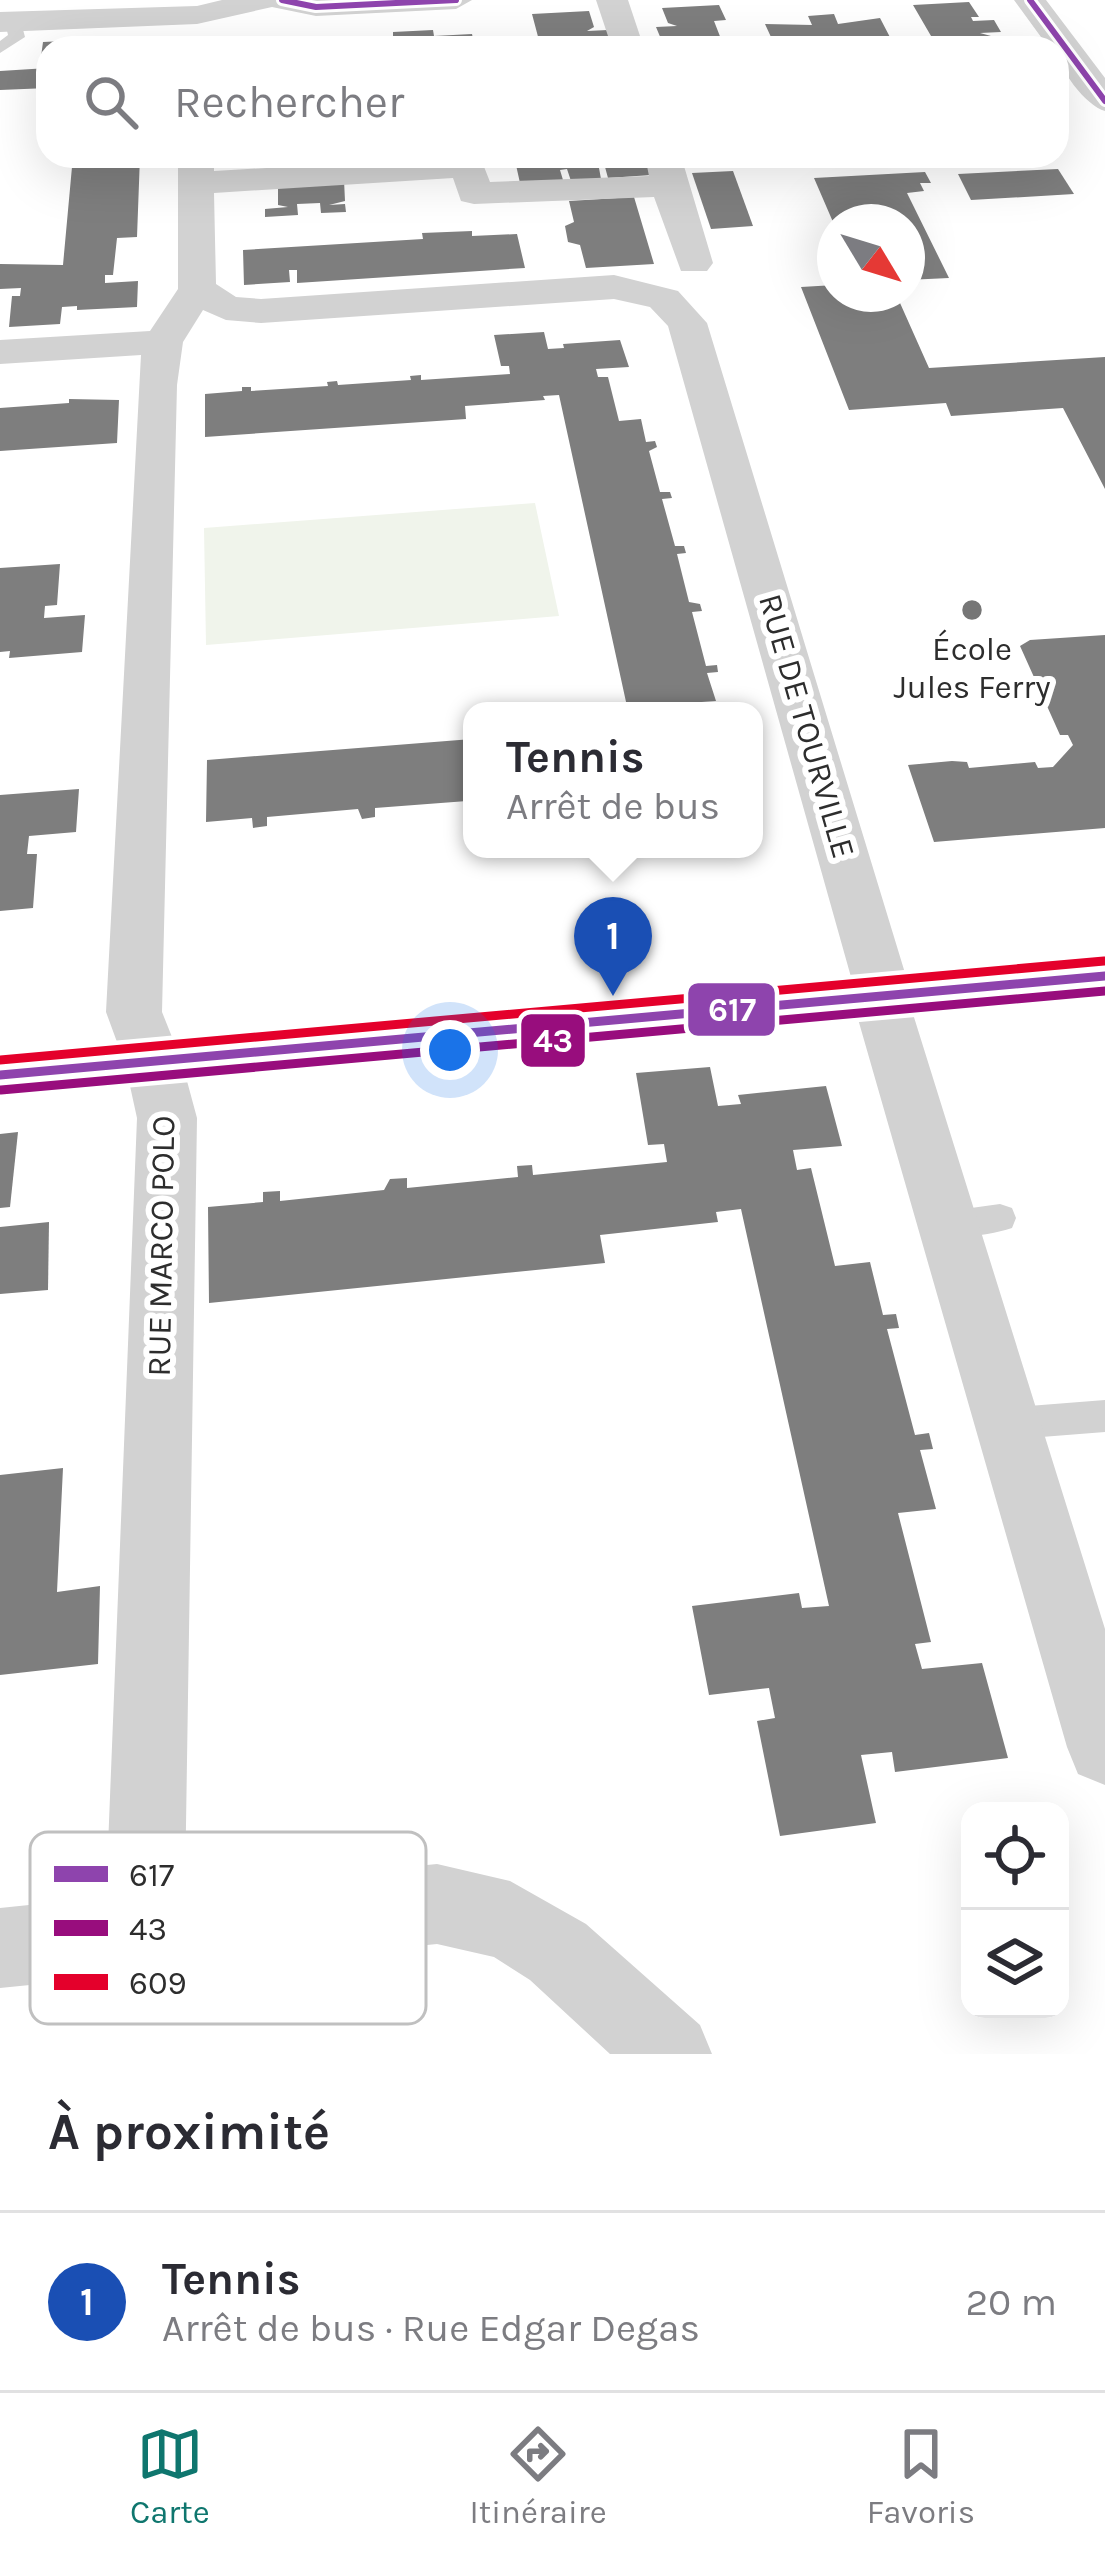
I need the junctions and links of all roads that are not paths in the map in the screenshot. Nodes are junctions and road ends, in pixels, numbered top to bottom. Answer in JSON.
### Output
{"nodes":[{"id":1,"x":263,"y":0,"type":"edge"},
{"id":2,"x":282,"y":0,"type":"edge"},
{"id":3,"x":456,"y":0,"type":"edge"},
{"id":4,"x":612,"y":0,"type":"edge"},
{"id":5,"x":1030,"y":0,"type":"edge"},
{"id":6,"x":4,"y":31,"type":"edge"},
{"id":7,"x":196,"y":32,"type":"edge"},
{"id":8,"x":624,"y":36,"type":"edge"},
{"id":9,"x":1058,"y":36,"type":"edge"},
{"id":10,"x":1069,"y":50,"type":"edge"},
{"id":11,"x":1102,"y":92,"type":"edge"},
{"id":12,"x":287,"y":168,"type":"edge"},
{"id":13,"x":469,"y":168,"type":"edge"},
{"id":14,"x":196,"y":169,"type":"edge"},
{"id":15,"x":665,"y":171,"type":"edge"},
{"id":16,"x":694,"y":263,"type":"dead end"},
{"id":17,"x":197,"y":289,"type":"junction"},
{"id":18,"x":163,"y":342,"type":"junction"},
{"id":19,"x":0,"y":352,"type":"edge"},
{"id":20,"x":1105,"y":976,"type":"edge"},
{"id":21,"x":884,"y":993,"type":"junction"},
{"id":22,"x":153,"y":1061,"type":"junction"},
{"id":23,"x":0,"y":1075,"type":"edge"},
{"id":24,"x":1105,"y":1416,"type":"edge"},
{"id":25,"x":1005,"y":1424,"type":"junction"},
{"id":26,"x":1105,"y":1747,"type":"edge"},
{"id":27,"x":148,"y":1832,"type":"edge"},
{"id":28,"x":426,"y":1905,"type":"edge"},
{"id":29,"x":30,"y":1944,"type":"edge"},
{"id":30,"x":0,"y":1948,"type":"edge"},
{"id":31,"x":649,"y":2044,"type":"edge"}],
"edges":[{"from":1,"to":7,"type":"street"},
{"from":2,"to":3,"type":"street"},
{"from":4,"to":8,"type":"street"},
{"from":5,"to":9,"type":"street"},
{"from":6,"to":7,"type":"street"},
{"from":10,"to":11,"type":"street"},
{"from":12,"to":14,"type":"street"},
{"from":13,"to":15,"type":"street"},
{"from":14,"to":17,"type":"street"},
{"from":15,"to":16,"type":"street"},
{"from":17,"to":18,"type":"street","name":"RUE MARCO POLO"},
{"from":17,"to":21,"type":"street","name":"RUE DE TOURVILLE"},
{"from":18,"to":19,"type":"street"},
{"from":18,"to":22,"type":"street","name":"RUE MARCO POLO"},
{"from":20,"to":21,"type":"street"},
{"from":21,"to":22,"type":"street"},
{"from":21,"to":25,"type":"street","name":"RUE DE TOURVILLE"},
{"from":22,"to":23,"type":"street"},
{"from":22,"to":27,"type":"street","name":"RUE MARCO POLO"},
{"from":24,"to":25,"type":"lane"},
{"from":25,"to":26,"type":"street","name":"RUE DE TOURVILLE"},
{"from":28,"to":31,"type":"street"},
{"from":29,"to":30,"type":"street"}]}
